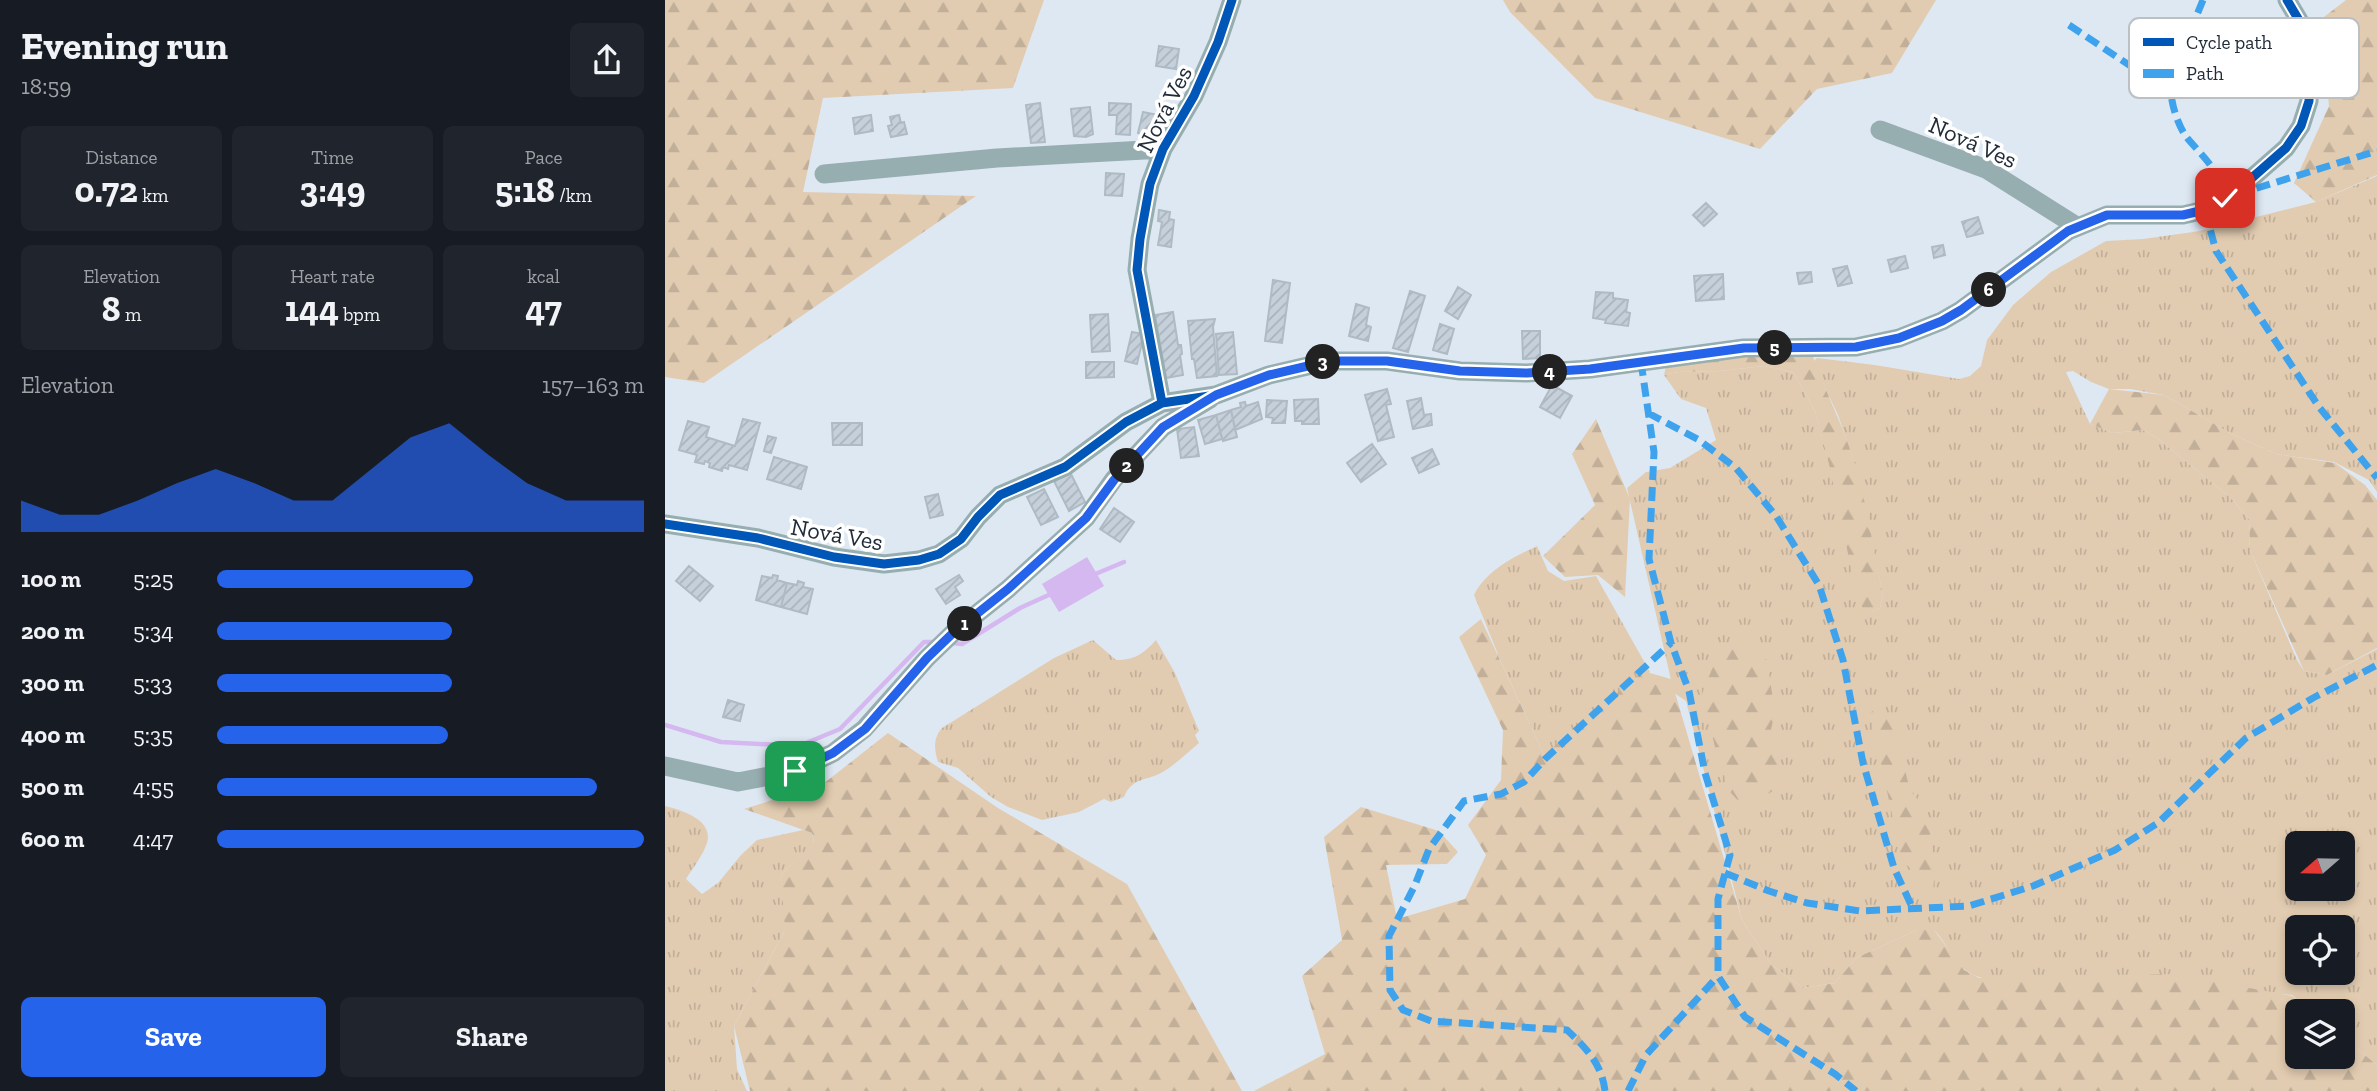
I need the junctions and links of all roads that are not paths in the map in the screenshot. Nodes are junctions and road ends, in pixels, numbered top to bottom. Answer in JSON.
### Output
{"nodes":[{"id":1,"x":1232,"y":0,"type":"edge"},
{"id":2,"x":2287,"y":0,"type":"edge"},
{"id":3,"x":2298,"y":18,"type":"edge"},
{"id":4,"x":2308,"y":98,"type":"edge"},
{"id":5,"x":1880,"y":130,"type":"dead end"},
{"id":6,"x":1163,"y":149,"type":"junction"},
{"id":7,"x":824,"y":174,"type":"dead end"},
{"id":8,"x":2078,"y":227,"type":"junction"},
{"id":9,"x":1216,"y":395,"type":"junction"},
{"id":10,"x":1162,"y":403,"type":"junction"},
{"id":11,"x":665,"y":524,"type":"edge"},
{"id":12,"x":665,"y":766,"type":"edge"}],
"edges":[{"from":1,"to":6,"type":"street","name":"Nová Ves"},
{"from":2,"to":3,"type":"street","name":"Nová Ves"},
{"from":4,"to":8,"type":"street","name":"Nová Ves"},
{"from":5,"to":8,"type":"street","name":"Nová Ves"},
{"from":6,"to":7,"type":"street","name":"Nová Ves"},
{"from":6,"to":10,"type":"street","name":"Nová Ves"},
{"from":8,"to":9,"type":"street","name":"Nová Ves"},
{"from":9,"to":10,"type":"street","name":"Nová Ves"},
{"from":9,"to":12,"type":"street","name":"Nová Ves"},
{"from":10,"to":11,"type":"street","name":"Nová Ves"}]}
